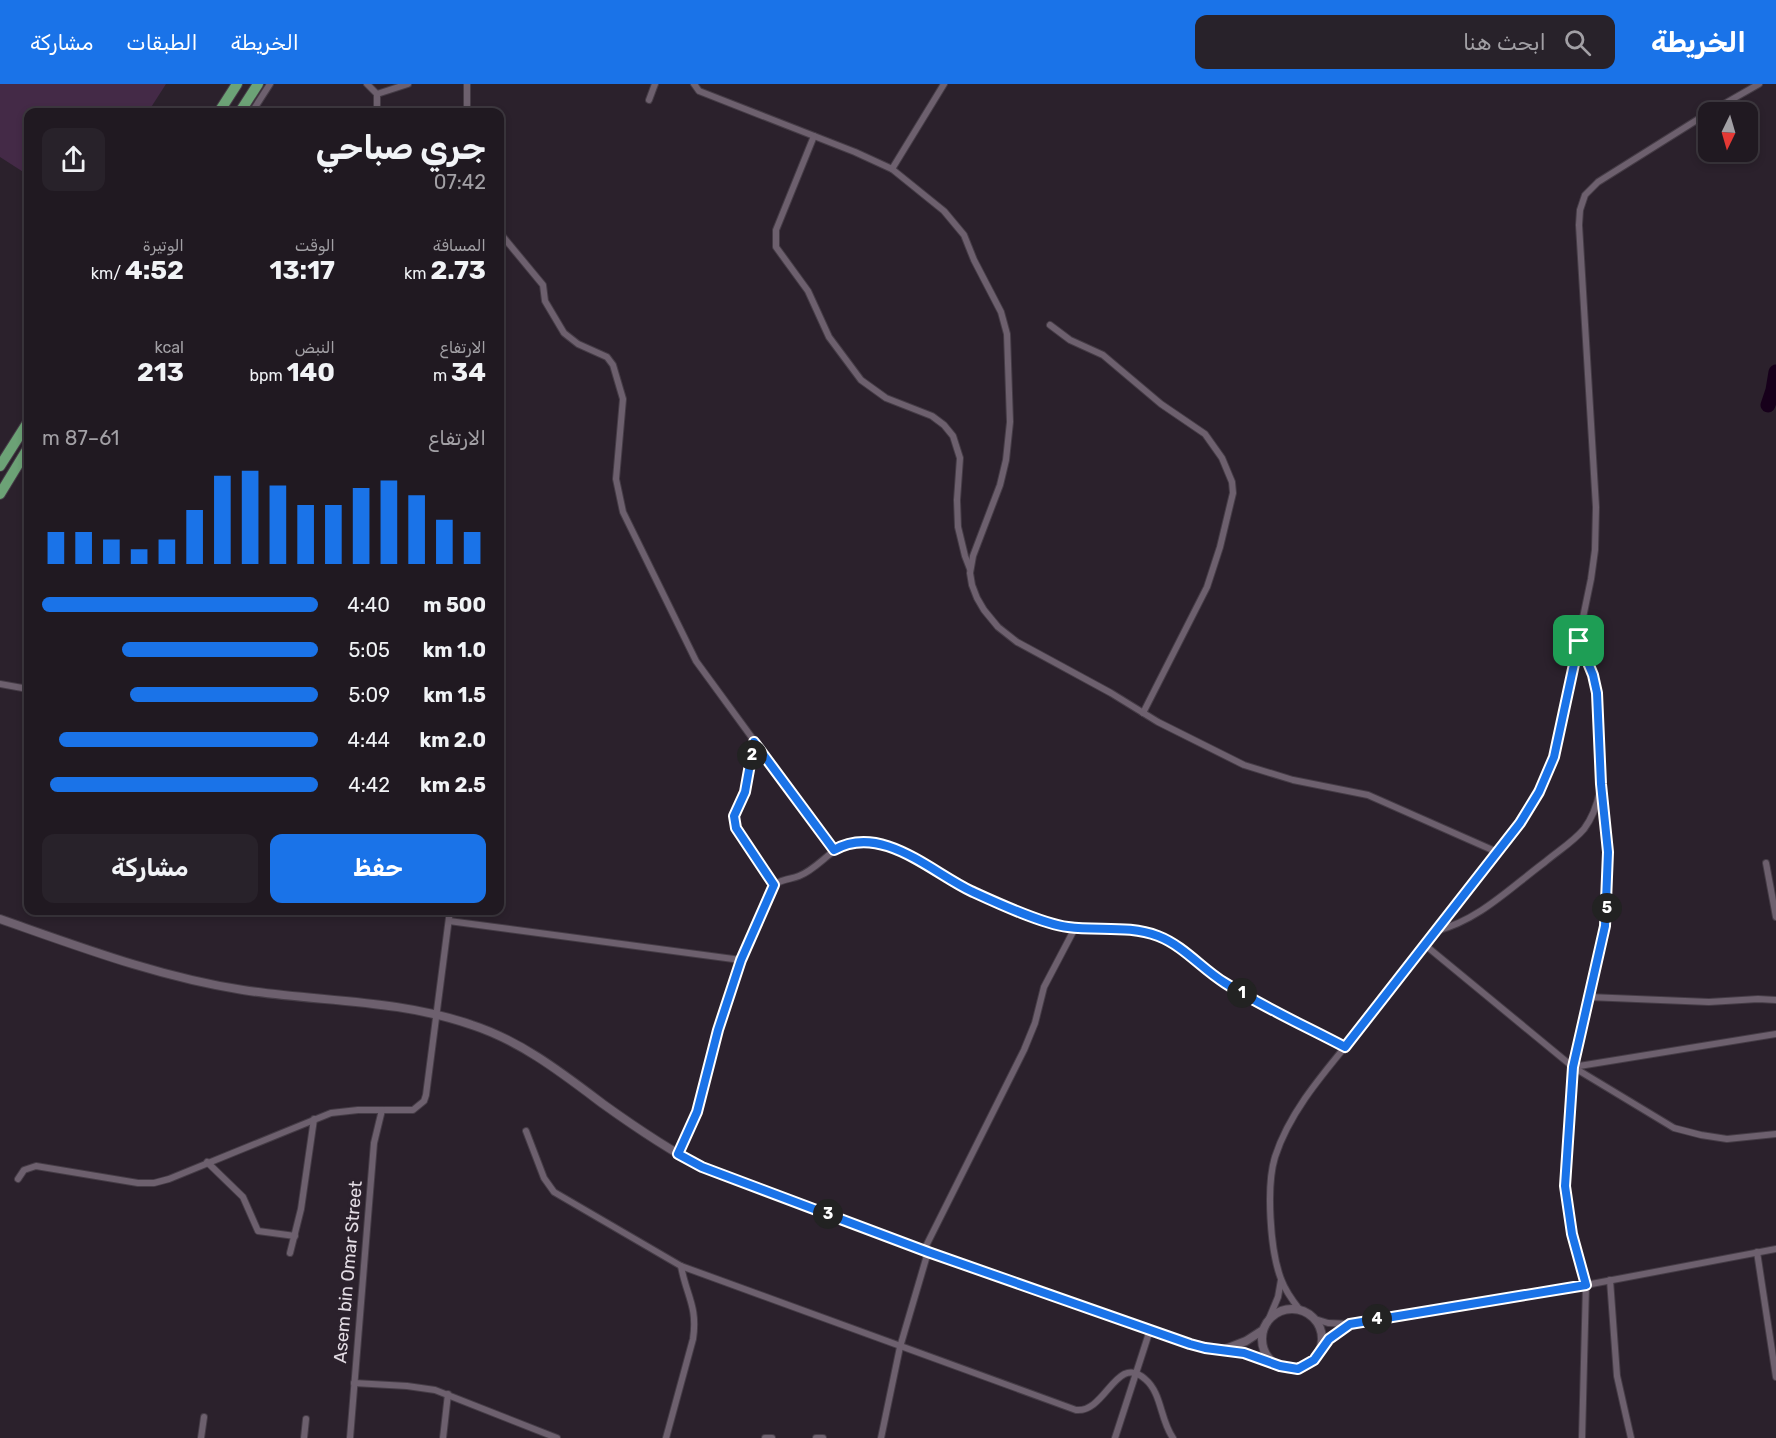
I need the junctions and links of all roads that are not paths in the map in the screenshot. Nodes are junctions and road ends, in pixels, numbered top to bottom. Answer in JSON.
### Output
{"nodes":[{"id":1,"x":237,"y":84,"type":"edge"},
{"id":2,"x":258,"y":84,"type":"edge"},
{"id":3,"x":270,"y":84,"type":"edge"},
{"id":4,"x":367,"y":84,"type":"edge"},
{"id":5,"x":408,"y":84,"type":"edge"},
{"id":6,"x":466,"y":84,"type":"edge"},
{"id":7,"x":655,"y":84,"type":"edge"},
{"id":8,"x":694,"y":84,"type":"edge"},
{"id":9,"x":944,"y":84,"type":"edge"},
{"id":10,"x":1759,"y":84,"type":"edge"},
{"id":11,"x":377,"y":94,"type":"junction"},
{"id":12,"x":649,"y":100,"type":"dead end"},
{"id":13,"x":1728,"y":102,"type":"edge"},
{"id":14,"x":222,"y":108,"type":"edge"},
{"id":15,"x":243,"y":108,"type":"edge"},
{"id":16,"x":255,"y":108,"type":"edge"},
{"id":17,"x":377,"y":108,"type":"edge"},
{"id":18,"x":467,"y":108,"type":"edge"},
{"id":19,"x":1698,"y":120,"type":"edge"},
{"id":20,"x":814,"y":136,"type":"junction"},
{"id":21,"x":892,"y":169,"type":"junction"},
{"id":22,"x":504,"y":238,"type":"edge"},
{"id":23,"x":1050,"y":325,"type":"dead end"},
{"id":24,"x":24,"y":428,"type":"edge"},
{"id":25,"x":24,"y":455,"type":"edge"},
{"id":26,"x":0,"y":466,"type":"edge"},
{"id":27,"x":0,"y":494,"type":"edge"},
{"id":28,"x":970,"y":570,"type":"junction"},
{"id":29,"x":1579,"y":641,"type":"junction"},
{"id":30,"x":0,"y":684,"type":"edge"},
{"id":31,"x":24,"y":688,"type":"edge"},
{"id":32,"x":1143,"y":713,"type":"junction"},
{"id":33,"x":754,"y":742,"type":"junction"},
{"id":34,"x":1601,"y":784,"type":"junction"},
{"id":35,"x":834,"y":850,"type":"junction"},
{"id":36,"x":1497,"y":852,"type":"junction"},
{"id":37,"x":1766,"y":863,"type":"dead end"},
{"id":38,"x":774,"y":885,"type":"junction"},
{"id":39,"x":450,"y":915,"type":"edge"},
{"id":40,"x":1776,"y":917,"type":"edge"},
{"id":41,"x":0,"y":919,"type":"edge"},
{"id":42,"x":449,"y":921,"type":"junction"},
{"id":43,"x":1075,"y":928,"type":"junction"},
{"id":44,"x":1435,"y":932,"type":"junction"},
{"id":45,"x":1425,"y":945,"type":"junction"},
{"id":46,"x":741,"y":960,"type":"junction"},
{"id":47,"x":1588,"y":997,"type":"junction"},
{"id":48,"x":1776,"y":1000,"type":"edge"},
{"id":49,"x":437,"y":1013,"type":"junction"},
{"id":50,"x":1776,"y":1034,"type":"edge"},
{"id":51,"x":1345,"y":1047,"type":"junction"},
{"id":52,"x":1573,"y":1067,"type":"junction"},
{"id":53,"x":382,"y":1110,"type":"junction"},
{"id":54,"x":314,"y":1119,"type":"junction"},
{"id":55,"x":526,"y":1131,"type":"dead end"},
{"id":56,"x":1776,"y":1134,"type":"edge"},
{"id":57,"x":678,"y":1154,"type":"junction"},
{"id":58,"x":207,"y":1162,"type":"junction"},
{"id":59,"x":18,"y":1179,"type":"dead end"},
{"id":60,"x":295,"y":1236,"type":"junction"},
{"id":61,"x":1776,"y":1249,"type":"edge"},
{"id":62,"x":926,"y":1251,"type":"junction"},
{"id":63,"x":1757,"y":1252,"type":"junction"},
{"id":64,"x":290,"y":1253,"type":"dead end"},
{"id":65,"x":681,"y":1266,"type":"junction"},
{"id":66,"x":1281,"y":1279,"type":"junction"},
{"id":67,"x":1610,"y":1280,"type":"junction"},
{"id":68,"x":1586,"y":1285,"type":"junction"},
{"id":69,"x":1300,"y":1310,"type":"junction"},
{"id":70,"x":1315,"y":1319,"type":"junction"},
{"id":71,"x":1268,"y":1321,"type":"junction"},
{"id":72,"x":1350,"y":1324,"type":"junction"},
{"id":73,"x":1150,"y":1330,"type":"junction"},
{"id":74,"x":1263,"y":1330,"type":"junction"},
{"id":75,"x":900,"y":1347,"type":"junction"},
{"id":76,"x":1223,"y":1350,"type":"junction"},
{"id":77,"x":1319,"y":1352,"type":"junction"},
{"id":78,"x":1280,"y":1366,"type":"junction"},
{"id":79,"x":1136,"y":1374,"type":"junction"},
{"id":80,"x":1776,"y":1377,"type":"edge"},
{"id":81,"x":354,"y":1383,"type":"junction"},
{"id":82,"x":448,"y":1394,"type":"junction"},
{"id":83,"x":204,"y":1417,"type":"dead end"},
{"id":84,"x":306,"y":1419,"type":"dead end"},
{"id":85,"x":201,"y":1438,"type":"edge"},
{"id":86,"x":304,"y":1438,"type":"edge"},
{"id":87,"x":350,"y":1438,"type":"edge"},
{"id":88,"x":443,"y":1438,"type":"edge"},
{"id":89,"x":557,"y":1438,"type":"edge"},
{"id":90,"x":666,"y":1438,"type":"edge"},
{"id":91,"x":765,"y":1438,"type":"edge"},
{"id":92,"x":772,"y":1438,"type":"edge"},
{"id":93,"x":816,"y":1438,"type":"edge"},
{"id":94,"x":823,"y":1438,"type":"edge"},
{"id":95,"x":881,"y":1438,"type":"edge"},
{"id":96,"x":1115,"y":1438,"type":"edge"},
{"id":97,"x":1173,"y":1438,"type":"edge"},
{"id":98,"x":1582,"y":1438,"type":"edge"},
{"id":99,"x":1631,"y":1438,"type":"edge"}],
"edges":[{"from":1,"to":14,"type":"highway"},
{"from":2,"to":15,"type":"highway"},
{"from":3,"to":16,"type":"street"},
{"from":4,"to":11,"type":"street"},
{"from":5,"to":11,"type":"street"},
{"from":6,"to":18,"type":"street"},
{"from":7,"to":12,"type":"street"},
{"from":8,"to":20,"type":"street"},
{"from":9,"to":21,"type":"street"},
{"from":10,"to":13,"type":"street"},
{"from":11,"to":17,"type":"street"},
{"from":19,"to":29,"type":"street"},
{"from":20,"to":21,"type":"street"},
{"from":20,"to":28,"type":"street"},
{"from":21,"to":28,"type":"street"},
{"from":22,"to":33,"type":"street"},
{"from":23,"to":32,"type":"street"},
{"from":24,"to":26,"type":"highway"},
{"from":25,"to":27,"type":"highway"},
{"from":28,"to":32,"type":"street"},
{"from":29,"to":34,"type":"street"},
{"from":29,"to":36,"type":"street"},
{"from":30,"to":31,"type":"street"},
{"from":32,"to":36,"type":"street"},
{"from":33,"to":35,"type":"street"},
{"from":33,"to":38,"type":"street"},
{"from":34,"to":44,"type":"street"},
{"from":34,"to":47,"type":"street"},
{"from":35,"to":38,"type":"street"},
{"from":35,"to":43,"type":"street"},
{"from":36,"to":44,"type":"street"},
{"from":37,"to":40,"type":"street"},
{"from":38,"to":46,"type":"street"},
{"from":39,"to":42,"type":"street"},
{"from":41,"to":49,"type":"street"},
{"from":42,"to":46,"type":"street"},
{"from":42,"to":49,"type":"street"},
{"from":43,"to":51,"type":"street"},
{"from":43,"to":62,"type":"street"},
{"from":44,"to":45,"type":"street"},
{"from":45,"to":51,"type":"street"},
{"from":45,"to":52,"type":"street"},
{"from":46,"to":57,"type":"street"},
{"from":47,"to":48,"type":"street"},
{"from":47,"to":52,"type":"street"},
{"from":49,"to":53,"type":"street"},
{"from":49,"to":57,"type":"street"},
{"from":50,"to":52,"type":"street"},
{"from":51,"to":66,"type":"street"},
{"from":52,"to":56,"type":"street"},
{"from":52,"to":68,"type":"street"},
{"from":53,"to":54,"type":"street"},
{"from":53,"to":81,"type":"street","name":"Asem bin Omar Street"},
{"from":54,"to":58,"type":"street"},
{"from":54,"to":60,"type":"street"},
{"from":55,"to":65,"type":"street"},
{"from":57,"to":62,"type":"street"},
{"from":58,"to":59,"type":"street"},
{"from":58,"to":60,"type":"street"},
{"from":60,"to":64,"type":"street"},
{"from":61,"to":63,"type":"street"},
{"from":62,"to":73,"type":"street"},
{"from":62,"to":75,"type":"street"},
{"from":63,"to":67,"type":"street"},
{"from":63,"to":80,"type":"street"},
{"from":65,"to":75,"type":"street"},
{"from":65,"to":90,"type":"street"},
{"from":66,"to":69,"type":"street"},
{"from":66,"to":71,"type":"street"},
{"from":67,"to":68,"type":"street"},
{"from":67,"to":99,"type":"street"},
{"from":68,"to":72,"type":"street"},
{"from":68,"to":98,"type":"street"},
{"from":69,"to":70,"type":"street"},
{"from":69,"to":71,"type":"street"},
{"from":70,"to":72,"type":"street"},
{"from":70,"to":77,"type":"street"},
{"from":71,"to":74,"type":"street"},
{"from":72,"to":77,"type":"street"},
{"from":73,"to":76,"type":"street"},
{"from":73,"to":79,"type":"street"},
{"from":74,"to":76,"type":"street"},
{"from":74,"to":78,"type":"street"},
{"from":75,"to":79,"type":"street"},
{"from":75,"to":95,"type":"street"},
{"from":76,"to":78,"type":"street"},
{"from":77,"to":78,"type":"street"},
{"from":79,"to":96,"type":"street"},
{"from":79,"to":97,"type":"street"},
{"from":81,"to":82,"type":"street"},
{"from":81,"to":87,"type":"street","name":"Asem bin Omar Street"},
{"from":82,"to":88,"type":"street"},
{"from":82,"to":89,"type":"street"},
{"from":83,"to":85,"type":"street"},
{"from":84,"to":86,"type":"street"},
{"from":91,"to":92,"type":"street"},
{"from":93,"to":94,"type":"street"}]}
